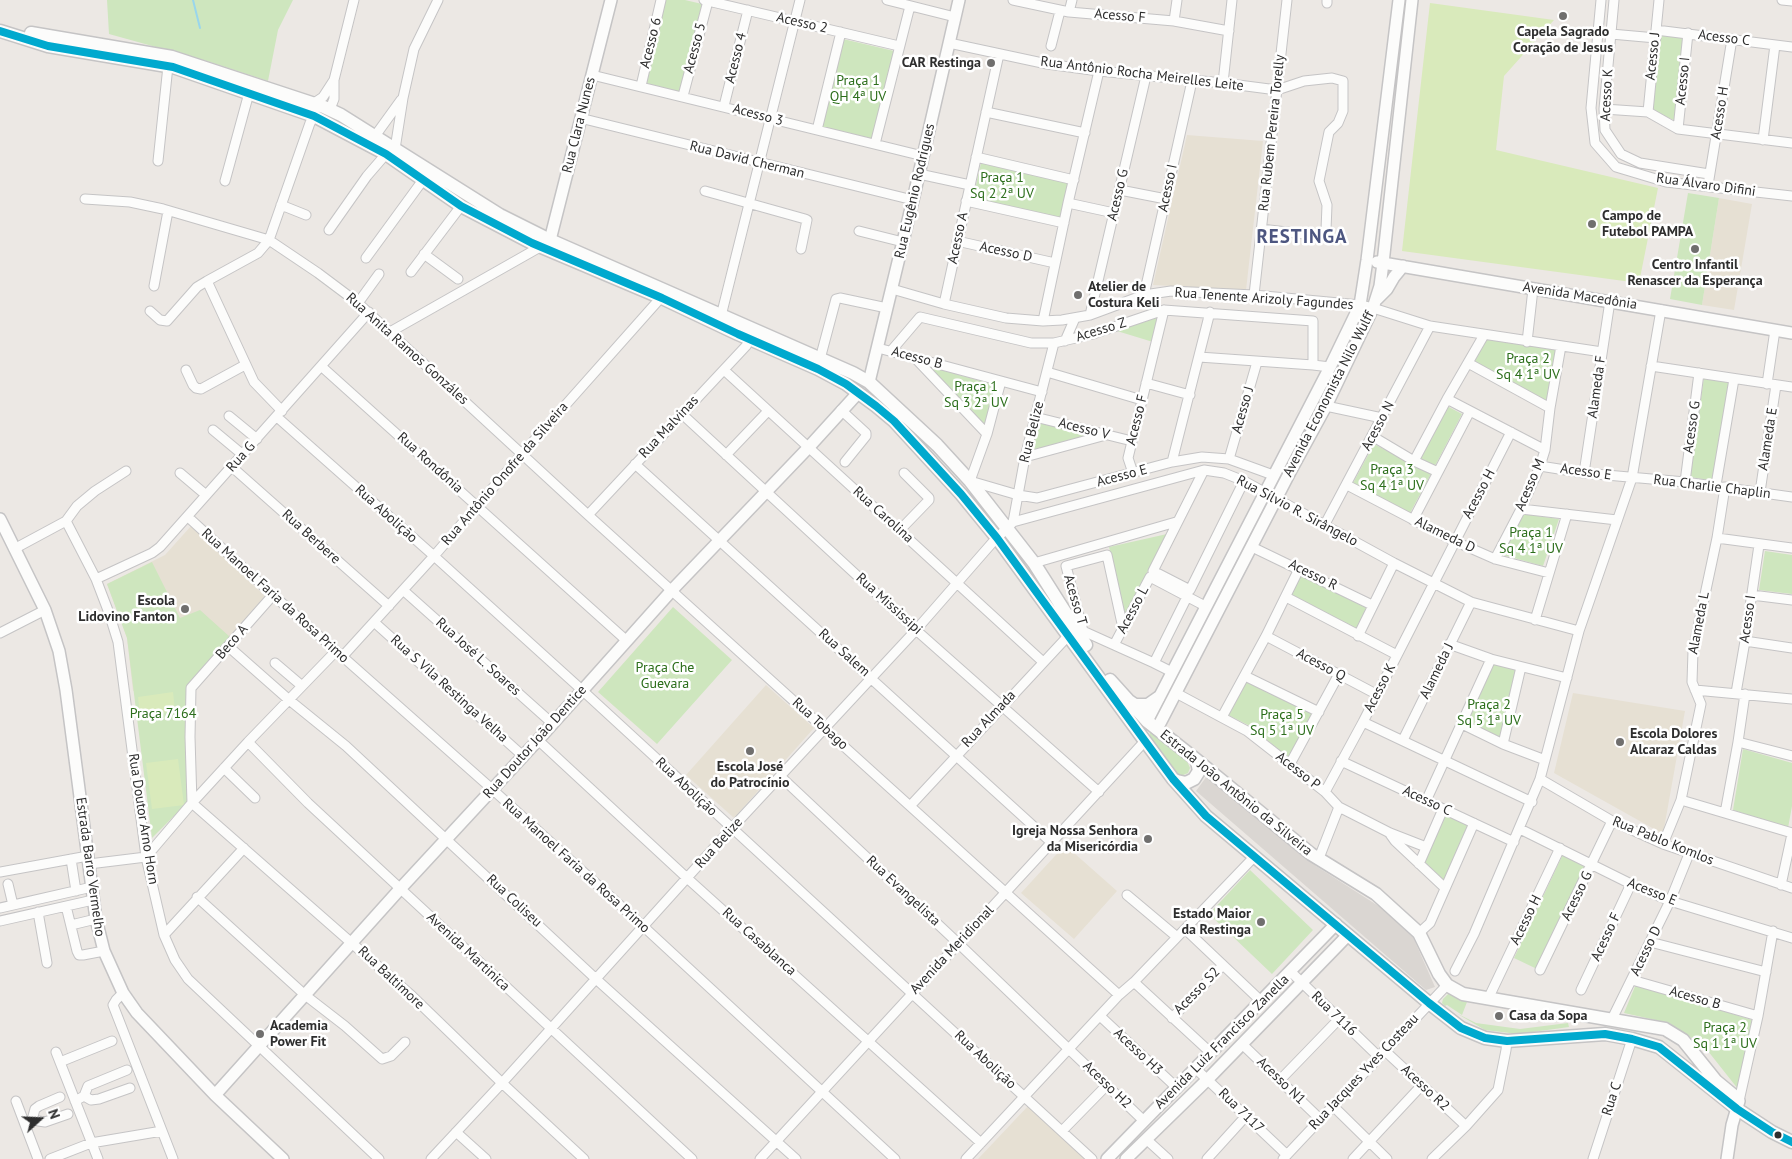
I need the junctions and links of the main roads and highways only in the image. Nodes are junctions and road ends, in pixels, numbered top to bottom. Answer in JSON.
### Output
{"nodes":[{"id":1,"x":0,"y":23,"type":"edge"},
{"id":2,"x":0,"y":31,"type":"edge"},
{"id":3,"x":330,"y":109,"type":"junction"},
{"id":4,"x":299,"y":111,"type":"junction"},
{"id":5,"x":390,"y":152,"type":"junction"},
{"id":6,"x":545,"y":246,"type":"junction"},
{"id":7,"x":772,"y":343,"type":"junction"},
{"id":8,"x":869,"y":382,"type":"junction"},
{"id":9,"x":876,"y":406,"type":"junction"},
{"id":10,"x":961,"y":494,"type":"junction"},
{"id":11,"x":1007,"y":523,"type":"junction"},
{"id":12,"x":1077,"y":634,"type":"junction"},
{"id":13,"x":1158,"y":698,"type":"road end"},
{"id":14,"x":1129,"y":701,"type":"junction"},
{"id":15,"x":1146,"y":721,"type":"junction"},
{"id":16,"x":1145,"y":741,"type":"junction"},
{"id":17,"x":1194,"y":758,"type":"junction"},
{"id":18,"x":1173,"y":779,"type":"junction"},
{"id":19,"x":1738,"y":1105,"type":"junction"},
{"id":20,"x":1792,"y":1142,"type":"edge"}],
"edges":[{"from":1,"to":3,"type":"main road","name":"Estrada João Antônio da Silveira"},
{"from":2,"to":4,"type":"main road","name":"Estrada João Antônio da Silveira"},
{"from":3,"to":4,"type":"main road"},
{"from":3,"to":5,"type":"main road","name":"Estrada João Antônio da Silveira"},
{"from":4,"to":5,"type":"main road","name":"Estrada João Antônio da Silveira"},
{"from":5,"to":6,"type":"main road","name":"Estrada João Antônio da Silveira"},
{"from":5,"to":6,"type":"main road","name":"Estrada João Antônio da Silveira"},
{"from":6,"to":7,"type":"main road","name":"Estrada João Antônio da Silveira"},
{"from":7,"to":8,"type":"main road","name":"Estrada João Antônio da Silveira"},
{"from":7,"to":9,"type":"main road","name":"Estrada João Antônio da Silveira"},
{"from":8,"to":9,"type":"main road"},
{"from":8,"to":11,"type":"main road","name":"Estrada João Antônio da Silveira"},
{"from":9,"to":10,"type":"main road","name":"Estrada João Antônio da Silveira"},
{"from":10,"to":11,"type":"main road"},
{"from":10,"to":12,"type":"main road","name":"Estrada João Antônio da Silveira"},
{"from":11,"to":12,"type":"main road","name":"Estrada João Antônio da Silveira"},
{"from":12,"to":14,"type":"main road","name":"Estrada João Antônio da Silveira"},
{"from":12,"to":16,"type":"main road","name":"Estrada João Antônio da Silveira"},
{"from":13,"to":14,"type":"main road"},
{"from":14,"to":15,"type":"main road","name":"Estrada João Antônio da Silveira"},
{"from":15,"to":16,"type":"main road"},
{"from":15,"to":17,"type":"main road","name":"Estrada João Antônio da Silveira"},
{"from":16,"to":18,"type":"main road","name":"Estrada João Antônio da Silveira"},
{"from":17,"to":18,"type":"main road"},
{"from":17,"to":19,"type":"main road","name":"Estrada João Antônio da Silveira"},
{"from":18,"to":19,"type":"main road","name":"Estrada João Antônio da Silveira"},
{"from":19,"to":20,"type":"main road","name":"Estrada João Antônio da Silveira"}]}
